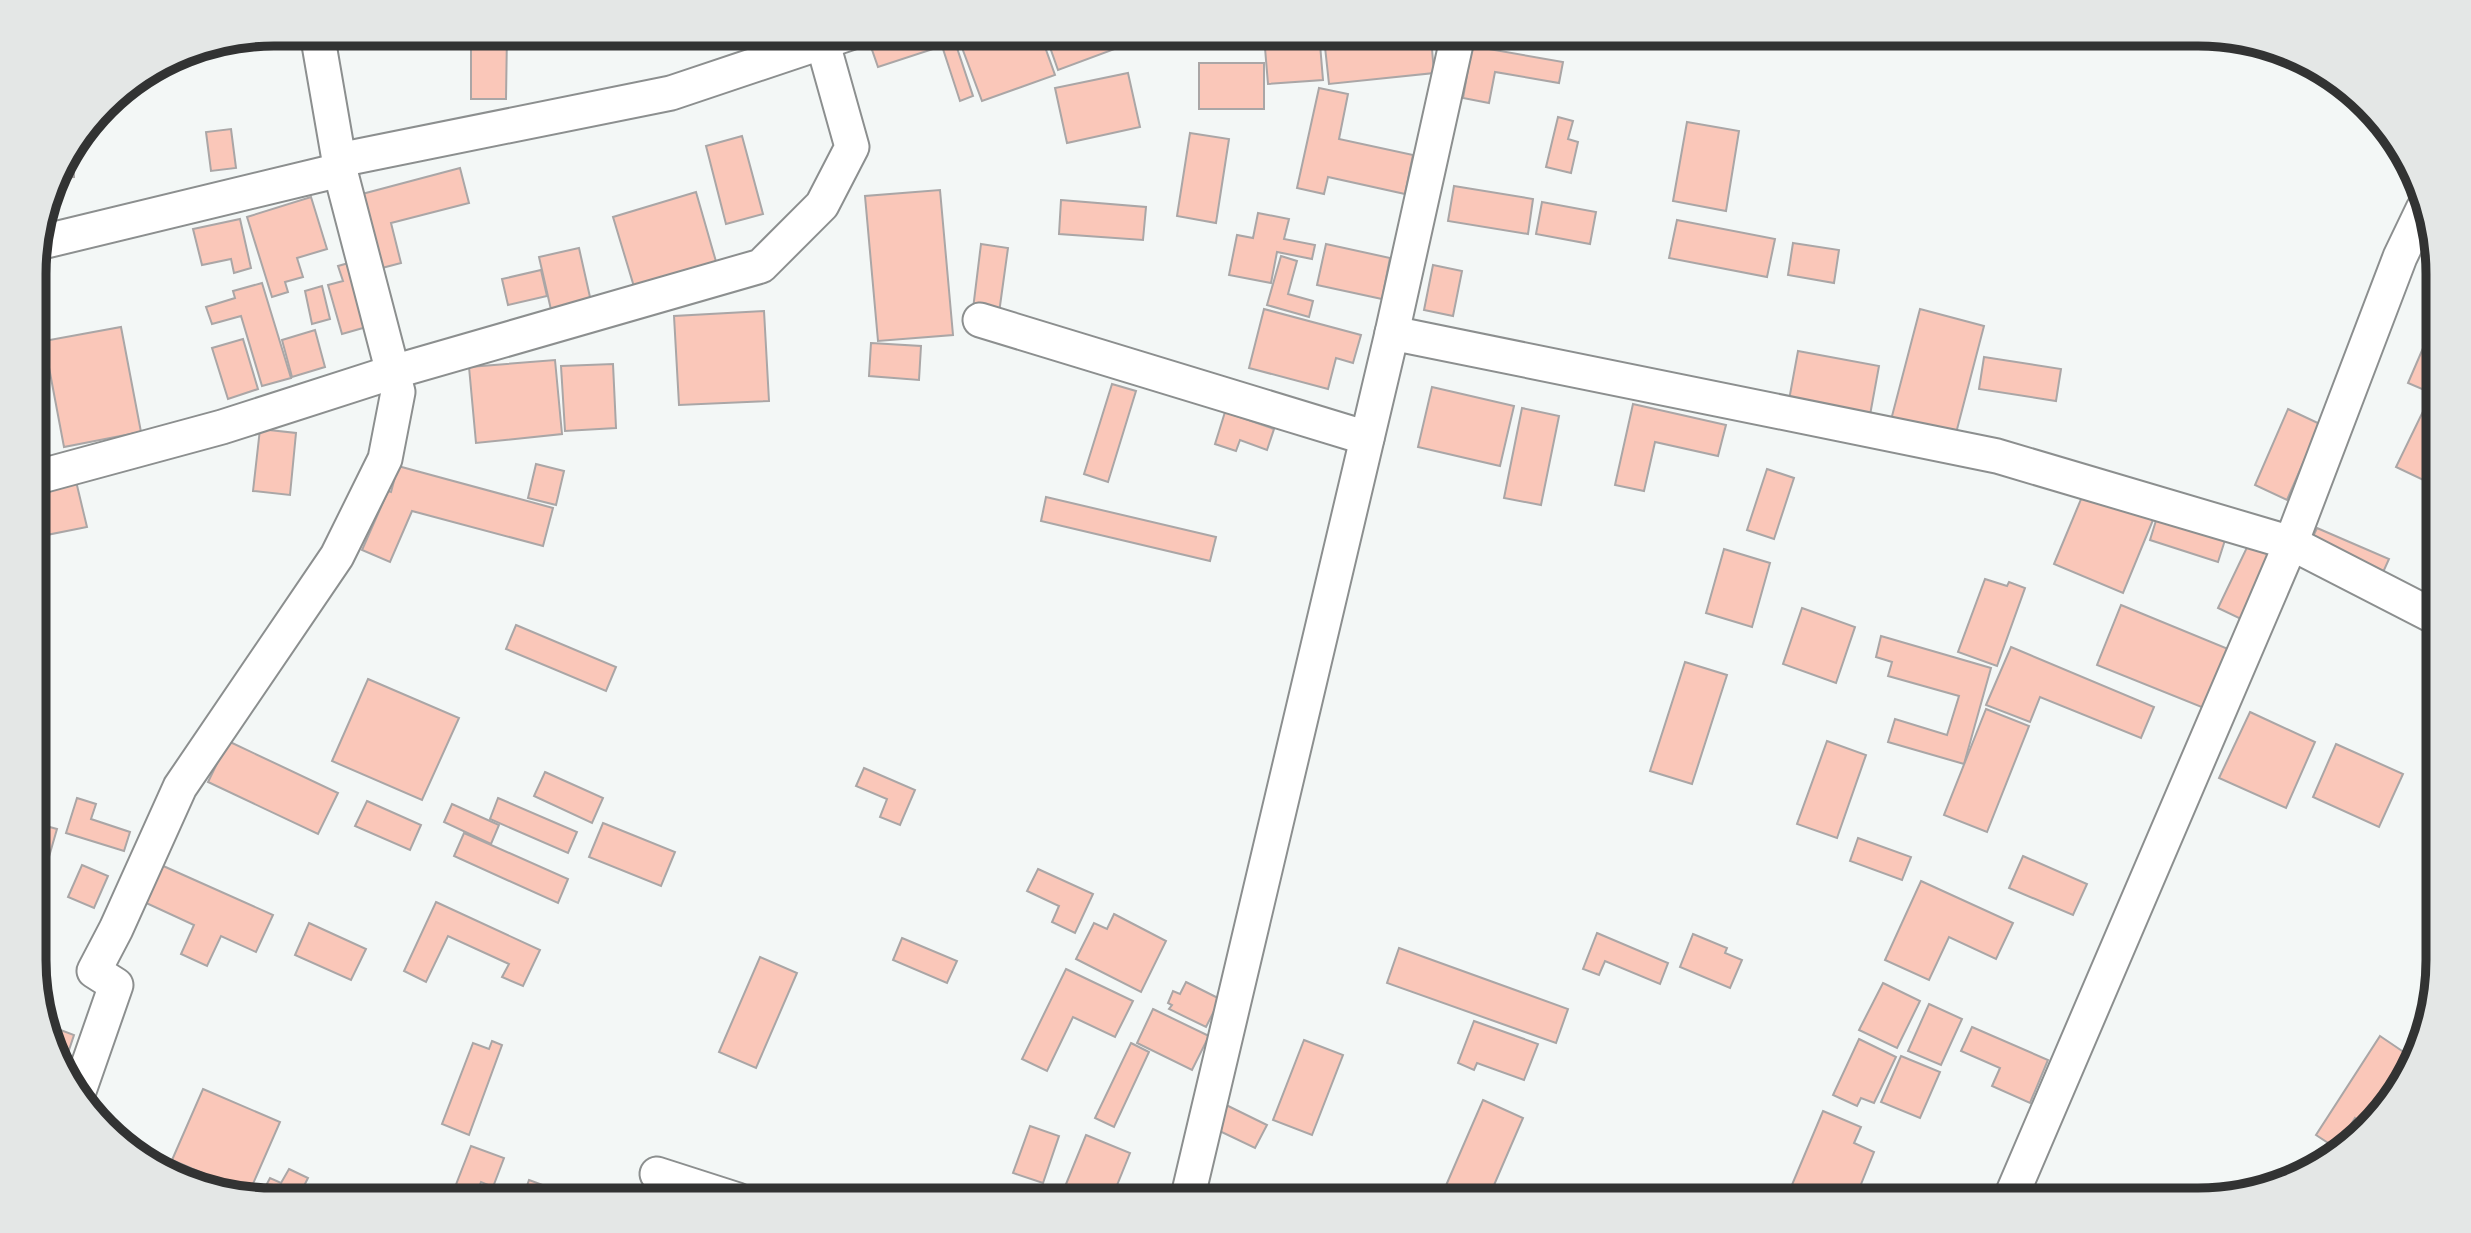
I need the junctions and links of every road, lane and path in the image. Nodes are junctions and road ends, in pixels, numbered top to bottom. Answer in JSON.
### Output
{"nodes":[{"id":1,"x":319,"y":46,"type":"edge"},
{"id":2,"x":803,"y":46,"type":"edge"},
{"id":3,"x":833,"y":46,"type":"edge"},
{"id":4,"x":1457,"y":46,"type":"edge"},
{"id":5,"x":340,"y":165,"type":"junction"},
{"id":6,"x":2419,"y":218,"type":"edge"},
{"id":7,"x":48,"y":240,"type":"edge"},
{"id":8,"x":980,"y":320,"type":"dead end"},
{"id":9,"x":1392,"y":332,"type":"junction"},
{"id":10,"x":393,"y":372,"type":"junction"},
{"id":11,"x":1367,"y":438,"type":"junction"},
{"id":12,"x":46,"y":475,"type":"edge"},
{"id":13,"x":2291,"y":543,"type":"junction"},
{"id":14,"x":2426,"y":612,"type":"edge"},
{"id":15,"x":82,"y":1082,"type":"edge"},
{"id":16,"x":657,"y":1174,"type":"dead end"},
{"id":17,"x":2016,"y":1187,"type":"edge"},
{"id":18,"x":700,"y":1188,"type":"edge"},
{"id":19,"x":1190,"y":1188,"type":"edge"}],
"edges":[{"from":1,"to":5,"type":"street"},
{"from":2,"to":5,"type":"street"},
{"from":3,"to":10,"type":"street"},
{"from":4,"to":9,"type":"street"},
{"from":5,"to":7,"type":"street"},
{"from":5,"to":10,"type":"street"},
{"from":6,"to":13,"type":"street"},
{"from":8,"to":11,"type":"street"},
{"from":9,"to":11,"type":"street"},
{"from":9,"to":13,"type":"street"},
{"from":10,"to":12,"type":"street"},
{"from":10,"to":15,"type":"street"},
{"from":11,"to":19,"type":"street"},
{"from":13,"to":14,"type":"street"},
{"from":13,"to":17,"type":"street"},
{"from":16,"to":18,"type":"street"}]}
